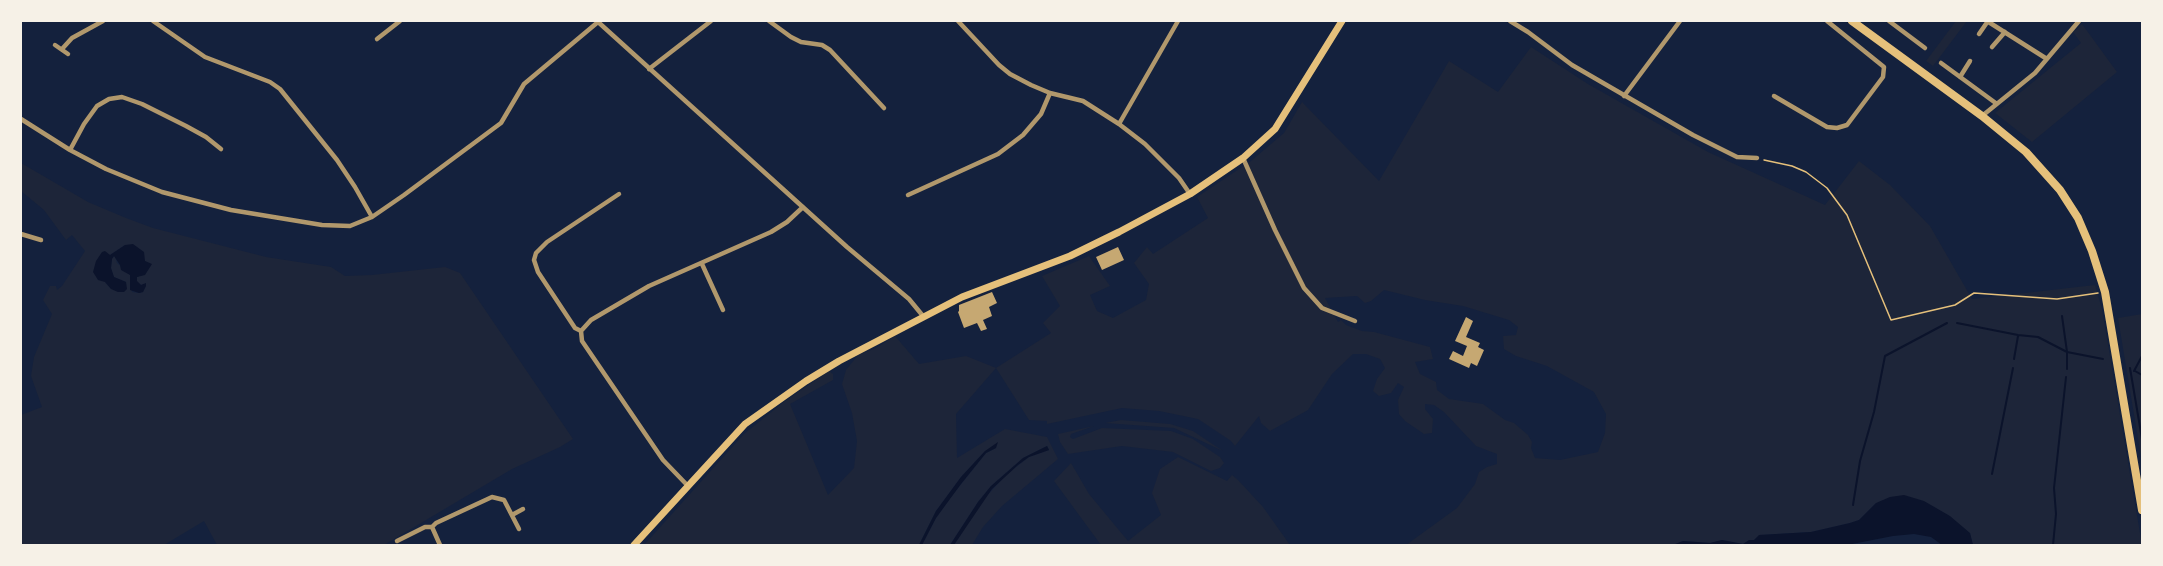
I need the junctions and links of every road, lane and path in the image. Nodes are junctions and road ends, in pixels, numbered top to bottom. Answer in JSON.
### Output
{"nodes":[{"id":1,"x":103,"y":21,"type":"edge"},
{"id":2,"x":153,"y":21,"type":"edge"},
{"id":3,"x":400,"y":21,"type":"edge"},
{"id":4,"x":597,"y":21,"type":"edge"},
{"id":5,"x":711,"y":21,"type":"edge"},
{"id":6,"x":769,"y":21,"type":"edge"},
{"id":7,"x":958,"y":21,"type":"edge"},
{"id":8,"x":1178,"y":21,"type":"edge"},
{"id":9,"x":1342,"y":21,"type":"edge"},
{"id":10,"x":1680,"y":21,"type":"edge"},
{"id":11,"x":1827,"y":21,"type":"edge"},
{"id":12,"x":1852,"y":21,"type":"edge"},
{"id":13,"x":1862,"y":21,"type":"edge"},
{"id":14,"x":1889,"y":21,"type":"edge"},
{"id":15,"x":1987,"y":21,"type":"edge"},
{"id":16,"x":2079,"y":21,"type":"edge"},
{"id":17,"x":1513,"y":22,"type":"edge"},
{"id":18,"x":2005,"y":32,"type":"junction"},
{"id":19,"x":1979,"y":34,"type":"dead end"},
{"id":20,"x":377,"y":39,"type":"dead end"},
{"id":21,"x":56,"y":45,"type":"dead end"},
{"id":22,"x":1992,"y":47,"type":"dead end"},
{"id":23,"x":1925,"y":48,"type":"dead end"},
{"id":24,"x":62,"y":49,"type":"junction"},
{"id":25,"x":1897,"y":53,"type":"junction"},
{"id":26,"x":68,"y":54,"type":"dead end"},
{"id":27,"x":2047,"y":59,"type":"junction"},
{"id":28,"x":1970,"y":61,"type":"dead end"},
{"id":29,"x":1941,"y":63,"type":"dead end"},
{"id":30,"x":649,"y":69,"type":"junction"},
{"id":31,"x":1959,"y":77,"type":"junction"},
{"id":32,"x":1050,"y":93,"type":"junction"},
{"id":33,"x":1624,"y":96,"type":"junction"},
{"id":34,"x":1774,"y":96,"type":"dead end"},
{"id":35,"x":1997,"y":104,"type":"junction"},
{"id":36,"x":884,"y":108,"type":"dead end"},
{"id":37,"x":1983,"y":116,"type":"junction"},
{"id":38,"x":21,"y":119,"type":"edge"},
{"id":39,"x":1119,"y":124,"type":"junction"},
{"id":40,"x":221,"y":149,"type":"dead end"},
{"id":41,"x":70,"y":150,"type":"junction"},
{"id":42,"x":1243,"y":158,"type":"junction"},
{"id":43,"x":1757,"y":158,"type":"joint"},
{"id":44,"x":619,"y":194,"type":"dead end"},
{"id":45,"x":1190,"y":194,"type":"junction"},
{"id":46,"x":908,"y":195,"type":"dead end"},
{"id":47,"x":803,"y":207,"type":"junction"},
{"id":48,"x":372,"y":217,"type":"junction"},
{"id":49,"x":21,"y":234,"type":"edge"},
{"id":50,"x":41,"y":240,"type":"dead end"},
{"id":51,"x":702,"y":264,"type":"junction"},
{"id":52,"x":2105,"y":292,"type":"junction"},
{"id":53,"x":723,"y":310,"type":"dead end"},
{"id":54,"x":923,"y":316,"type":"junction"},
{"id":55,"x":1356,"y":321,"type":"dead end"},
{"id":56,"x":581,"y":331,"type":"junction"},
{"id":57,"x":689,"y":486,"type":"junction"},
{"id":58,"x":523,"y":509,"type":"dead end"},
{"id":59,"x":2142,"y":510,"type":"edge"},
{"id":60,"x":512,"y":515,"type":"junction"},
{"id":61,"x":432,"y":527,"type":"junction"},
{"id":62,"x":519,"y":529,"type":"dead end"},
{"id":63,"x":397,"y":541,"type":"dead end"},
{"id":64,"x":440,"y":545,"type":"edge"},
{"id":65,"x":634,"y":545,"type":"edge"}],
"edges":[{"from":1,"to":24,"type":"street"},
{"from":2,"to":48,"type":"street"},
{"from":3,"to":20,"type":"street"},
{"from":4,"to":30,"type":"street"},
{"from":4,"to":48,"type":"street"},
{"from":5,"to":30,"type":"street"},
{"from":6,"to":36,"type":"street"},
{"from":7,"to":32,"type":"street"},
{"from":8,"to":39,"type":"street"},
{"from":9,"to":42,"type":"main road"},
{"from":10,"to":33,"type":"street"},
{"from":11,"to":34,"type":"street"},
{"from":12,"to":25,"type":"main road"},
{"from":13,"to":25,"type":"main road"},
{"from":14,"to":23,"type":"street"},
{"from":15,"to":18,"type":"street"},
{"from":15,"to":19,"type":"street"},
{"from":16,"to":27,"type":"street"},
{"from":17,"to":33,"type":"street"},
{"from":18,"to":22,"type":"street"},
{"from":18,"to":27,"type":"street"},
{"from":21,"to":24,"type":"street"},
{"from":24,"to":26,"type":"street"},
{"from":25,"to":37,"type":"main road"},
{"from":27,"to":35,"type":"street"},
{"from":28,"to":31,"type":"street"},
{"from":29,"to":31,"type":"street"},
{"from":30,"to":47,"type":"street"},
{"from":31,"to":35,"type":"street"},
{"from":32,"to":39,"type":"street"},
{"from":32,"to":46,"type":"street"},
{"from":33,"to":43,"type":"street"},
{"from":35,"to":37,"type":"street"},
{"from":37,"to":52,"type":"main road"},
{"from":38,"to":41,"type":"street"},
{"from":39,"to":45,"type":"street"},
{"from":40,"to":41,"type":"street"},
{"from":41,"to":48,"type":"street"},
{"from":42,"to":45,"type":"main road"},
{"from":42,"to":55,"type":"street"},
{"from":43,"to":52,"type":"path"},
{"from":44,"to":56,"type":"street"},
{"from":45,"to":54,"type":"main road"},
{"from":47,"to":51,"type":"street"},
{"from":47,"to":54,"type":"street"},
{"from":49,"to":50,"type":"street"},
{"from":51,"to":53,"type":"street"},
{"from":51,"to":56,"type":"street"},
{"from":52,"to":59,"type":"main road"},
{"from":54,"to":57,"type":"main road"},
{"from":56,"to":57,"type":"street"},
{"from":57,"to":65,"type":"main road"},
{"from":58,"to":60,"type":"street"},
{"from":60,"to":61,"type":"street"},
{"from":60,"to":62,"type":"street"},
{"from":61,"to":63,"type":"street"},
{"from":61,"to":64,"type":"street"}]}
